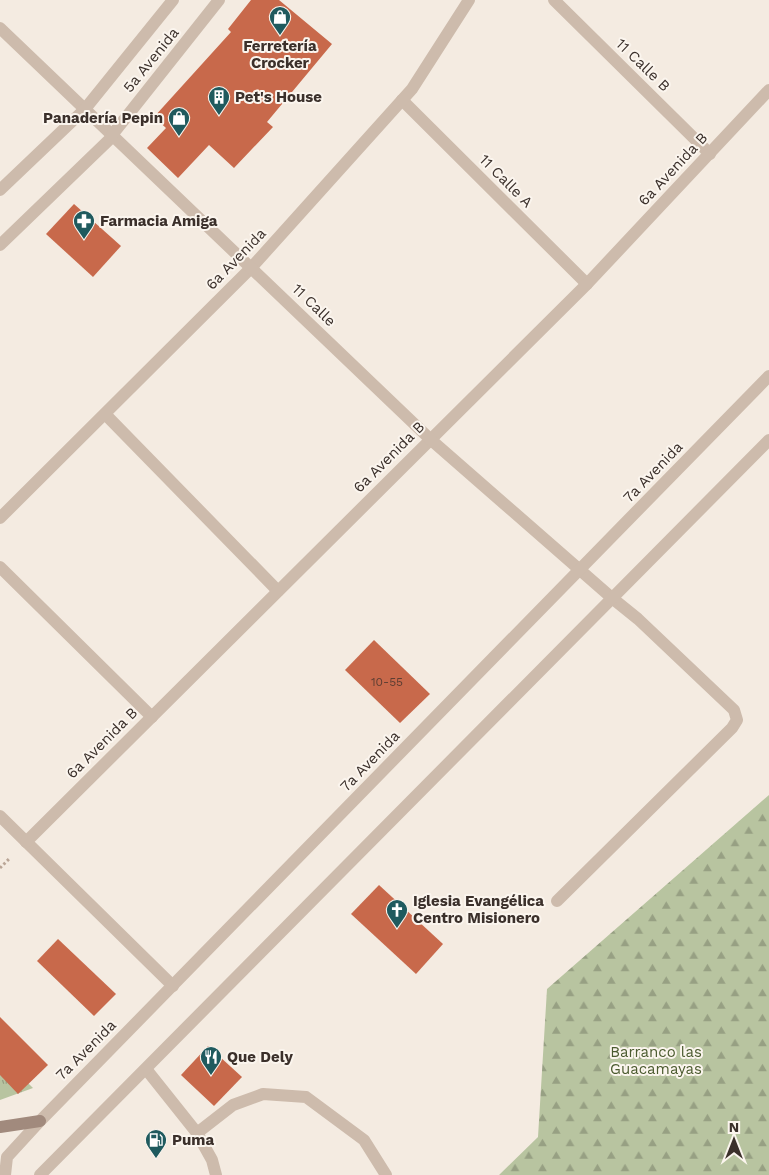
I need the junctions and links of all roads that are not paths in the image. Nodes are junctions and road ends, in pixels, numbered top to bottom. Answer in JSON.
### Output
{"nodes":[{"id":1,"x":173,"y":0,"type":"edge"},
{"id":2,"x":219,"y":0,"type":"edge"},
{"id":3,"x":469,"y":0,"type":"edge"},
{"id":4,"x":554,"y":0,"type":"edge"},
{"id":5,"x":0,"y":28,"type":"edge"},
{"id":6,"x":769,"y":90,"type":"edge"},
{"id":7,"x":402,"y":100,"type":"junction"},
{"id":8,"x":85,"y":109,"type":"junction"},
{"id":9,"x":112,"y":135,"type":"junction"},
{"id":10,"x":710,"y":154,"type":"junction"},
{"id":11,"x":0,"y":190,"type":"edge"},
{"id":12,"x":0,"y":245,"type":"edge"},
{"id":13,"x":252,"y":268,"type":"junction"},
{"id":14,"x":587,"y":284,"type":"junction"},
{"id":15,"x":769,"y":376,"type":"edge"},
{"id":16,"x":105,"y":414,"type":"junction"},
{"id":17,"x":430,"y":439,"type":"junction"},
{"id":18,"x":769,"y":440,"type":"edge"},
{"id":19,"x":0,"y":518,"type":"edge"},
{"id":20,"x":0,"y":567,"type":"edge"},
{"id":21,"x":580,"y":570,"type":"junction"},
{"id":22,"x":278,"y":591,"type":"junction"},
{"id":23,"x":612,"y":598,"type":"junction"},
{"id":24,"x":152,"y":717,"type":"junction"},
{"id":25,"x":0,"y":816,"type":"edge"},
{"id":26,"x":26,"y":842,"type":"junction"},
{"id":27,"x":557,"y":902,"type":"dead end"},
{"id":28,"x":173,"y":986,"type":"junction"},
{"id":29,"x":146,"y":1069,"type":"junction"},
{"id":30,"x":40,"y":1121,"type":"junction"},
{"id":31,"x":0,"y":1127,"type":"edge"},
{"id":32,"x":197,"y":1133,"type":"junction"},
{"id":33,"x":5,"y":1175,"type":"edge"},
{"id":34,"x":40,"y":1175,"type":"edge"},
{"id":35,"x":216,"y":1175,"type":"edge"},
{"id":36,"x":386,"y":1175,"type":"edge"}],
"edges":[{"from":1,"to":8,"type":"street","name":"5a Avenida"},
{"from":2,"to":9,"type":"street","name":"5a Avenida"},
{"from":3,"to":7,"type":"street","name":"6a Avenida"},
{"from":4,"to":10,"type":"street","name":"11 Calle B"},
{"from":5,"to":8,"type":"street","name":"11 Calle"},
{"from":6,"to":10,"type":"street","name":"6a Avenida B"},
{"from":7,"to":13,"type":"street","name":"6a Avenida"},
{"from":7,"to":14,"type":"street","name":"11 Calle A"},
{"from":8,"to":9,"type":"street","name":"11 Calle"},
{"from":8,"to":11,"type":"street","name":"5a Avenida"},
{"from":9,"to":12,"type":"street","name":"5a Avenida"},
{"from":9,"to":13,"type":"street","name":"11 Calle"},
{"from":10,"to":14,"type":"street","name":"6a Avenida B"},
{"from":13,"to":16,"type":"street","name":"6a Avenida"},
{"from":13,"to":17,"type":"street","name":"11 Calle"},
{"from":14,"to":17,"type":"street","name":"6a Avenida B"},
{"from":15,"to":21,"type":"street","name":"7a Avenida"},
{"from":16,"to":19,"type":"street","name":"6a Avenida"},
{"from":16,"to":22,"type":"street"},
{"from":17,"to":21,"type":"street","name":"11 Calle"},
{"from":17,"to":22,"type":"street","name":"6a Avenida B"},
{"from":18,"to":23,"type":"street"},
{"from":20,"to":24,"type":"street"},
{"from":21,"to":23,"type":"street","name":"11 Calle"},
{"from":21,"to":28,"type":"street","name":"7a Avenida"},
{"from":22,"to":24,"type":"street","name":"6a Avenida B"},
{"from":23,"to":27,"type":"street","name":"11 Calle"},
{"from":23,"to":29,"type":"street"},
{"from":24,"to":26,"type":"street","name":"6a Avenida B"},
{"from":25,"to":26,"type":"street"},
{"from":26,"to":28,"type":"street"},
{"from":28,"to":30,"type":"street","name":"7a Avenida"},
{"from":29,"to":32,"type":"street"},
{"from":29,"to":34,"type":"street"},
{"from":30,"to":31,"type":"main road"},
{"from":30,"to":33,"type":"street","name":"7a Avenida"},
{"from":32,"to":35,"type":"street"},
{"from":32,"to":36,"type":"street"}]}
